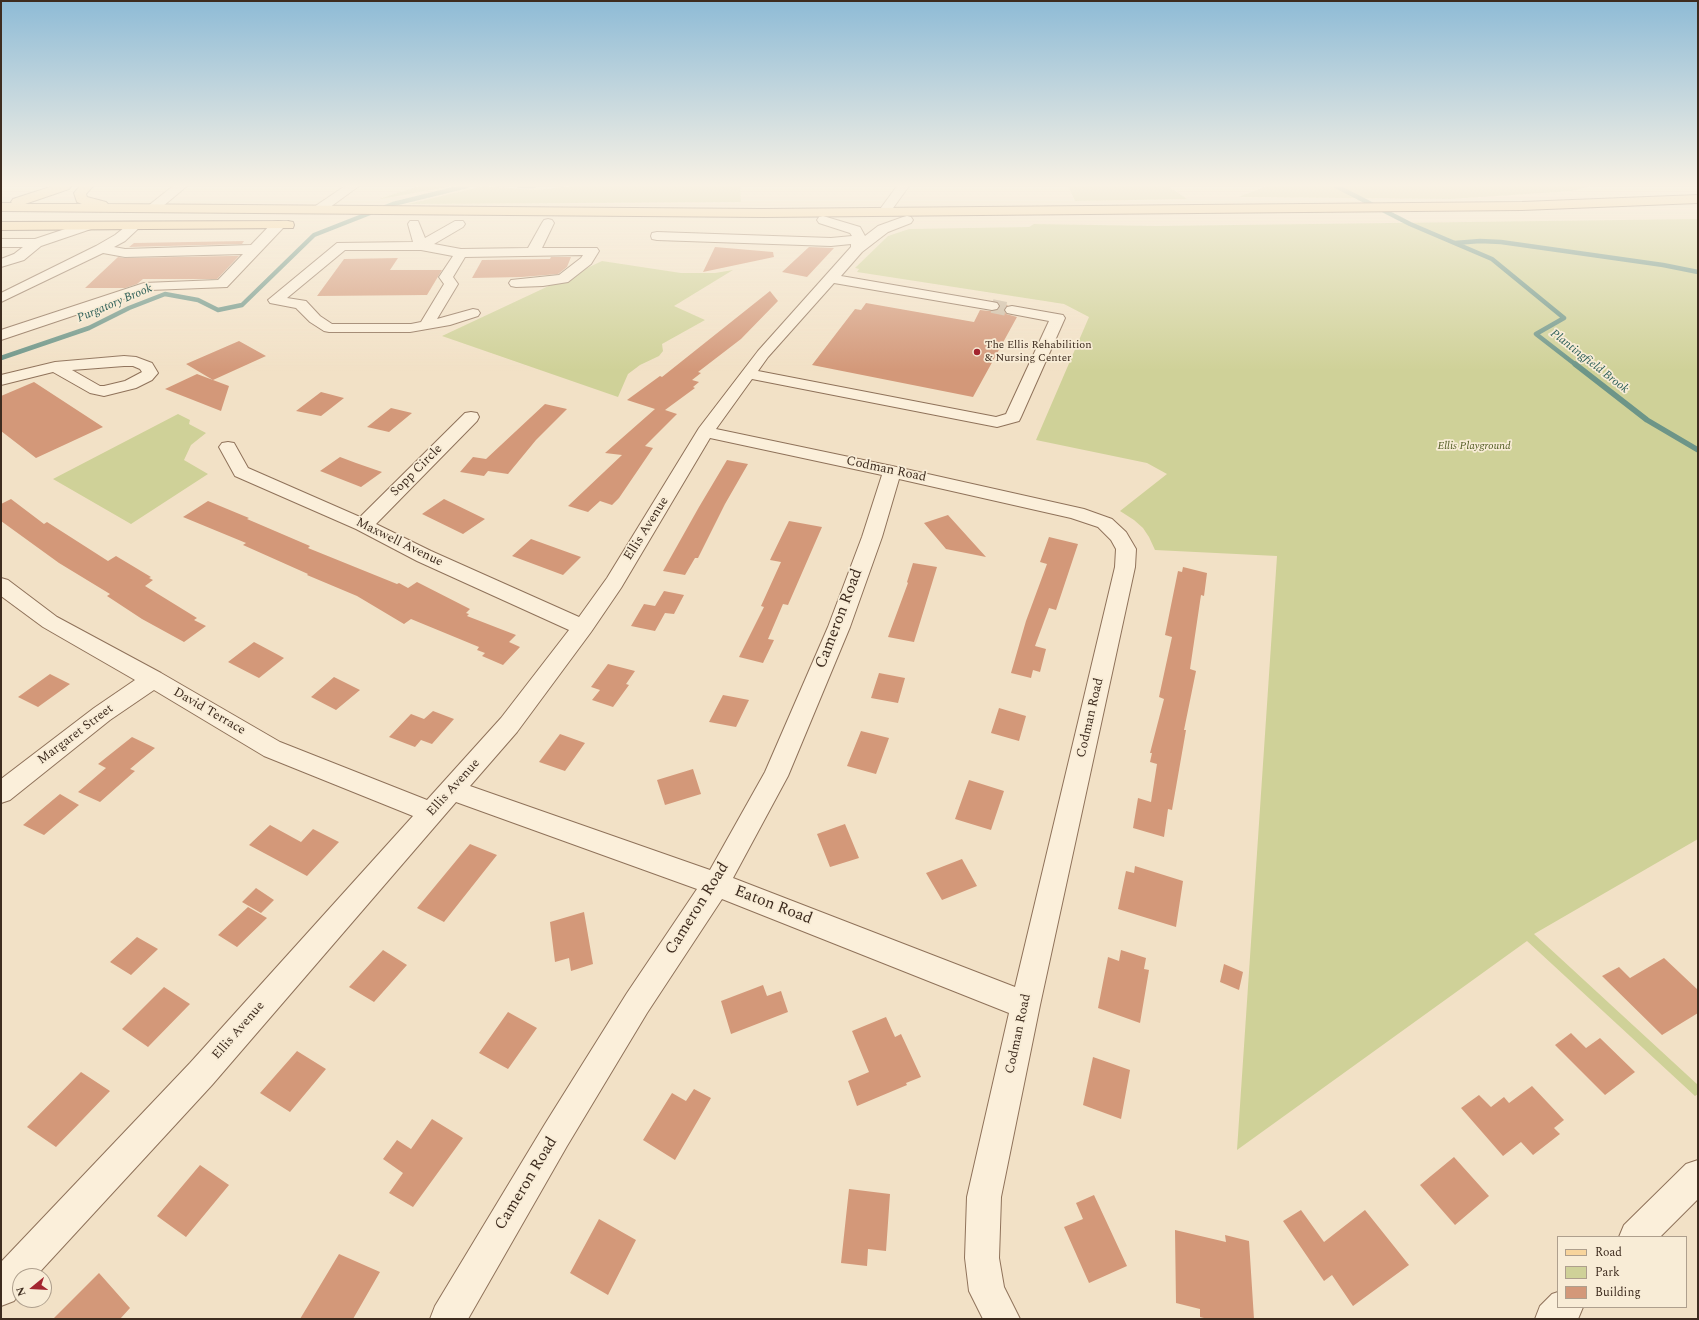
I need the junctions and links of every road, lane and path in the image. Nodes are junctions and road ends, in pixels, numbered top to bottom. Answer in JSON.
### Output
{"nodes":[{"id":1,"x":30,"y":248,"type":"edge"},
{"id":2,"x":246,"y":248,"type":"edge"},
{"id":3,"x":257,"y":248,"type":"edge"},
{"id":4,"x":340,"y":248,"type":"edge"},
{"id":5,"x":430,"y":248,"type":"edge"},
{"id":6,"x":535,"y":248,"type":"edge"},
{"id":7,"x":856,"y":248,"type":"edge"},
{"id":8,"x":101,"y":249,"type":"joint"},
{"id":9,"x":533,"y":252,"type":"junction"},
{"id":10,"x":461,"y":253,"type":"junction"},
{"id":11,"x":1,"y":263,"type":"edge"},
{"id":12,"x":446,"y":278,"type":"junction"},
{"id":13,"x":831,"y":278,"type":"junction"},
{"id":14,"x":516,"y":283,"type":"dead end"},
{"id":15,"x":1,"y":298,"type":"edge"},
{"id":16,"x":992,"y":306,"type":"tunnel mouth"},
{"id":17,"x":1012,"y":310,"type":"tunnel mouth"},
{"id":18,"x":473,"y":313,"type":"dead end"},
{"id":19,"x":426,"y":325,"type":"junction"},
{"id":20,"x":410,"y":328,"type":"junction"},
{"id":21,"x":1,"y":335,"type":"edge"},
{"id":22,"x":55,"y":367,"type":"junction"},
{"id":23,"x":749,"y":374,"type":"junction"},
{"id":24,"x":1,"y":380,"type":"edge"},
{"id":25,"x":471,"y":417,"type":"dead end"},
{"id":26,"x":705,"y":432,"type":"junction"},
{"id":27,"x":228,"y":447,"type":"dead end"},
{"id":28,"x":892,"y":472,"type":"junction"},
{"id":29,"x":363,"y":526,"type":"junction"},
{"id":30,"x":1,"y":585,"type":"edge"},
{"id":31,"x":583,"y":627,"type":"junction"},
{"id":32,"x":153,"y":679,"type":"junction"},
{"id":33,"x":452,"y":790,"type":"junction"},
{"id":34,"x":1,"y":793,"type":"edge"},
{"id":35,"x":432,"y":813,"type":"junction"},
{"id":36,"x":716,"y":884,"type":"junction"},
{"id":37,"x":1025,"y":1005,"type":"junction"},
{"id":38,"x":1698,"y":1176,"type":"edge"},
{"id":39,"x":1637,"y":1236,"type":"edge"},
{"id":40,"x":1,"y":1288,"type":"edge"},
{"id":41,"x":1564,"y":1308,"type":"edge"},
{"id":42,"x":448,"y":1319,"type":"edge"},
{"id":43,"x":1002,"y":1319,"type":"edge"},
{"id":44,"x":1553,"y":1319,"type":"edge"}],
"edges":[{"from":1,"to":11,"type":"street"},
{"from":2,"to":8,"type":"street"},
{"from":3,"to":21,"type":"street"},
{"from":4,"to":20,"type":"street"},
{"from":5,"to":10,"type":"street"},
{"from":6,"to":9,"type":"street"},
{"from":7,"to":13,"type":"street","name":"Ellis Avenue"},
{"from":8,"to":15,"type":"street"},
{"from":9,"to":10,"type":"street"},
{"from":9,"to":14,"type":"street"},
{"from":10,"to":12,"type":"street"},
{"from":12,"to":19,"type":"street"},
{"from":12,"to":20,"type":"street"},
{"from":13,"to":16,"type":"street"},
{"from":13,"to":23,"type":"street","name":"Ellis Avenue"},
{"from":17,"to":23,"type":"street"},
{"from":18,"to":19,"type":"street"},
{"from":19,"to":20,"type":"street"},
{"from":22,"to":22,"type":"street"},
{"from":22,"to":24,"type":"street"},
{"from":23,"to":26,"type":"street","name":"Ellis Avenue"},
{"from":25,"to":29,"type":"street","name":"Sopp Circle"},
{"from":26,"to":28,"type":"street","name":"Codman Road"},
{"from":26,"to":31,"type":"street","name":"Ellis Avenue"},
{"from":27,"to":29,"type":"street","name":"Maxwell Avenue"},
{"from":28,"to":36,"type":"street","name":"Cameron Road"},
{"from":28,"to":37,"type":"street","name":"Codman Road"},
{"from":29,"to":31,"type":"street","name":"Maxwell Avenue"},
{"from":30,"to":32,"type":"street","name":"David Terrace"},
{"from":31,"to":33,"type":"street","name":"Ellis Avenue"},
{"from":32,"to":34,"type":"street","name":"Margaret Street"},
{"from":32,"to":35,"type":"street","name":"David Terrace"},
{"from":33,"to":35,"type":"street","name":"Ellis Avenue"},
{"from":33,"to":36,"type":"street","name":"Eaton Road"},
{"from":35,"to":40,"type":"street","name":"Ellis Avenue"},
{"from":36,"to":37,"type":"street","name":"Eaton Road"},
{"from":36,"to":42,"type":"street","name":"Cameron Road"},
{"from":37,"to":43,"type":"street","name":"Codman Road"},
{"from":38,"to":39,"type":"street"},
{"from":41,"to":44,"type":"street"}]}
